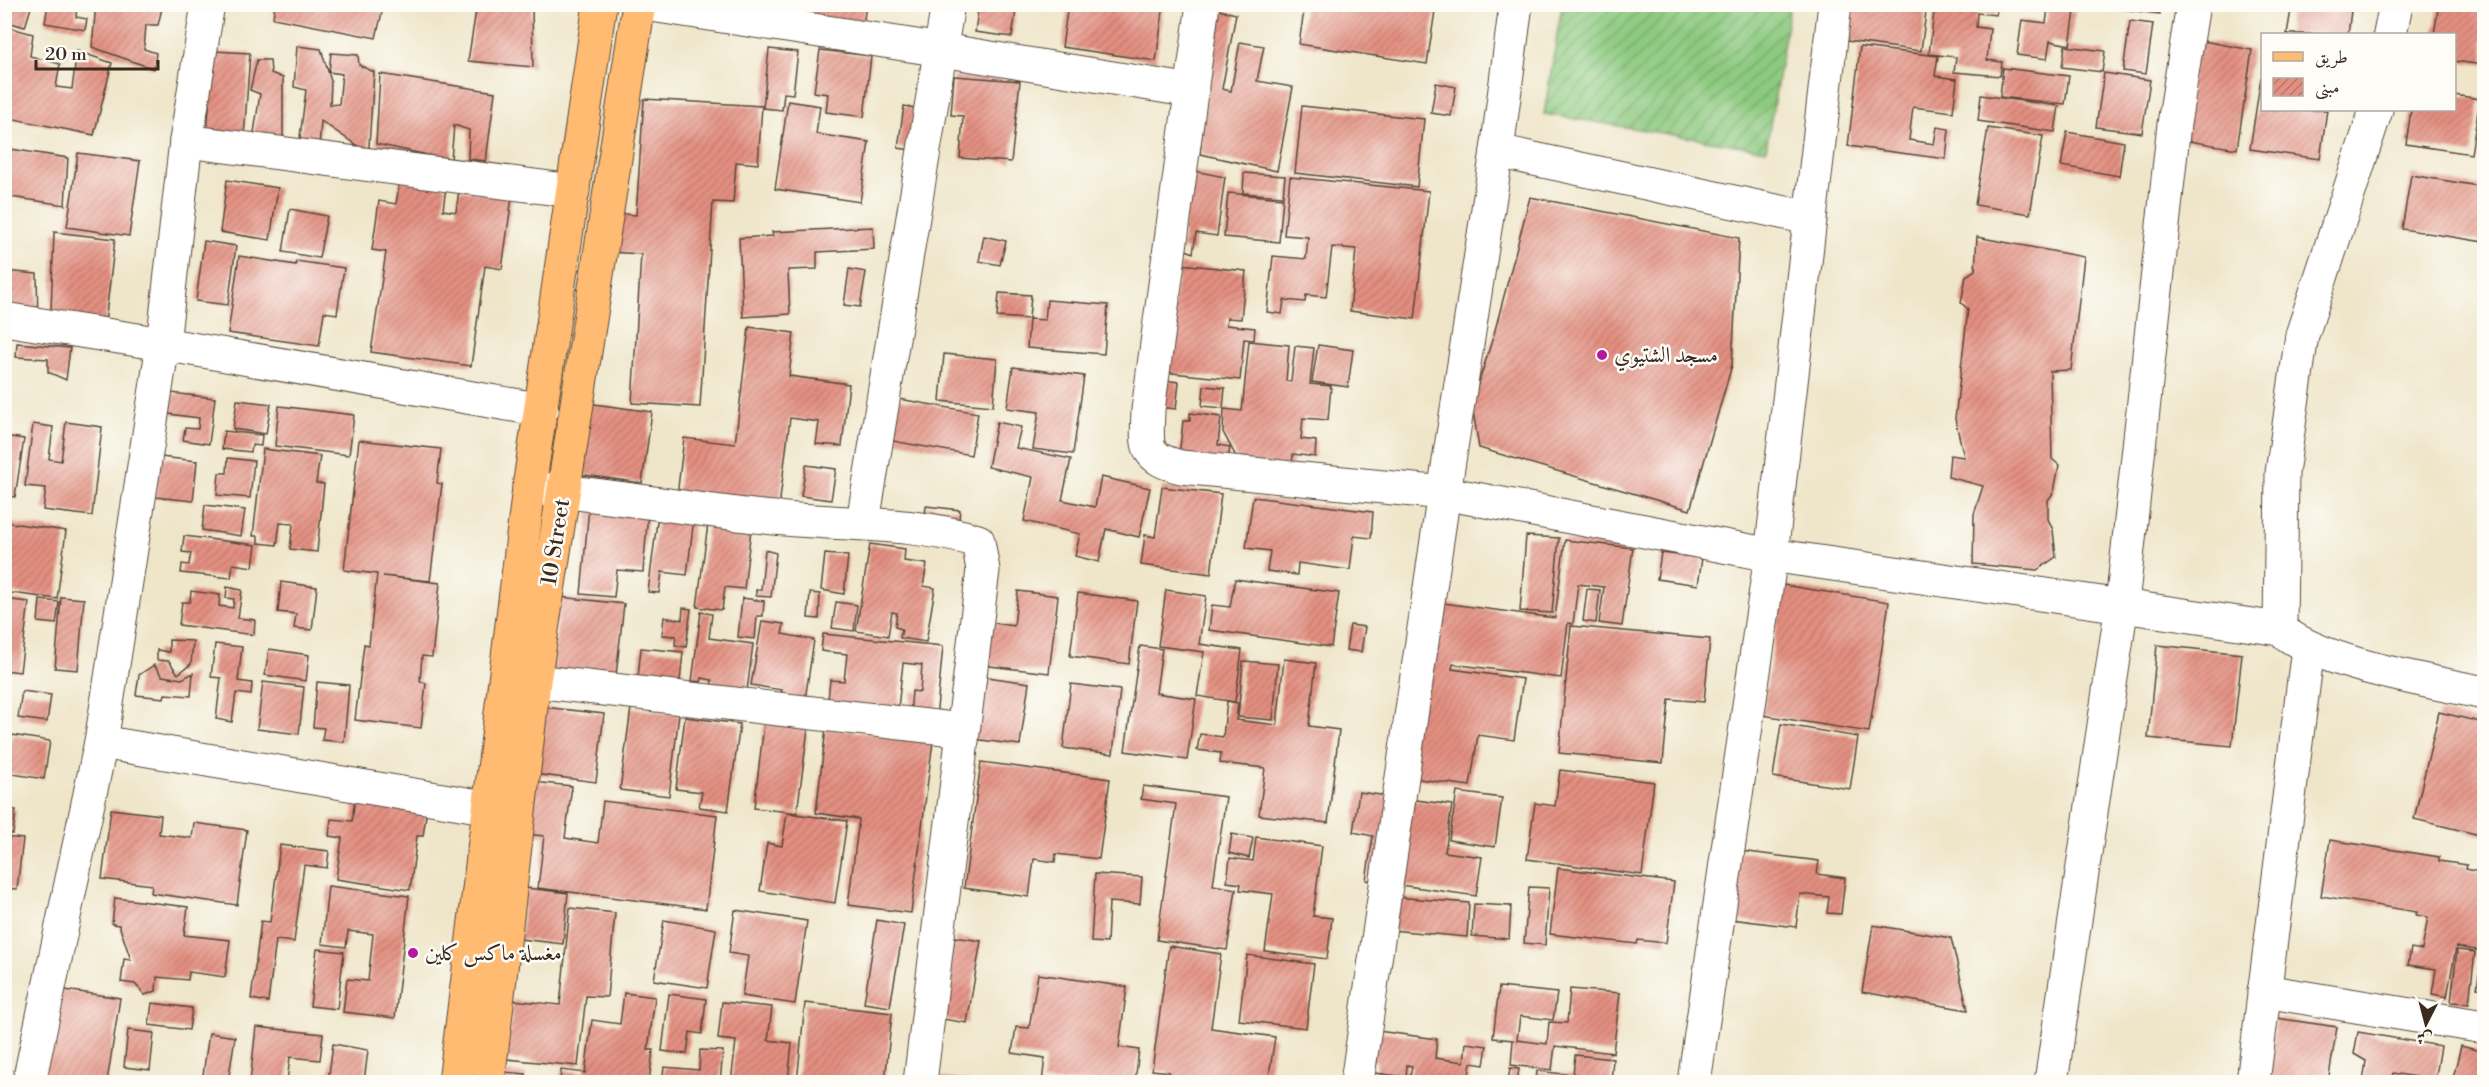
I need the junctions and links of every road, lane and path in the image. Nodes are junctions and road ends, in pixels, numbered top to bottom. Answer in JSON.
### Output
{"nodes":[{"id":1,"x":208,"y":4,"type":"edge"},
{"id":2,"x":600,"y":4,"type":"edge"},
{"id":3,"x":639,"y":4,"type":"edge"},
{"id":4,"x":645,"y":4,"type":"edge"},
{"id":5,"x":948,"y":4,"type":"edge"},
{"id":6,"x":1203,"y":4,"type":"edge"},
{"id":7,"x":1516,"y":4,"type":"edge"},
{"id":8,"x":1835,"y":4,"type":"edge"},
{"id":9,"x":2193,"y":4,"type":"edge"},
{"id":10,"x":2396,"y":4,"type":"edge"},
{"id":11,"x":2390,"y":33,"type":"edge"},
{"id":12,"x":942,"y":50,"type":"junction"},
{"id":13,"x":1192,"y":91,"type":"junction"},
{"id":14,"x":2376,"y":111,"type":"edge"},
{"id":15,"x":186,"y":141,"type":"junction"},
{"id":16,"x":1497,"y":150,"type":"junction"},
{"id":17,"x":573,"y":191,"type":"junction"},
{"id":18,"x":1809,"y":218,"type":"junction"},
{"id":19,"x":4,"y":319,"type":"edge"},
{"id":20,"x":164,"y":344,"type":"junction"},
{"id":21,"x":542,"y":410,"type":"junction"},
{"id":22,"x":529,"y":488,"type":"junction"},
{"id":23,"x":564,"y":490,"type":"junction"},
{"id":24,"x":1444,"y":493,"type":"junction"},
{"id":25,"x":863,"y":522,"type":"junction"},
{"id":26,"x":1771,"y":555,"type":"junction"},
{"id":27,"x":2122,"y":604,"type":"junction"},
{"id":28,"x":2280,"y":629,"type":"junction"},
{"id":29,"x":2308,"y":648,"type":"junction"},
{"id":30,"x":534,"y":681,"type":"junction"},
{"id":31,"x":2484,"y":693,"type":"edge"},
{"id":32,"x":962,"y":730,"type":"junction"},
{"id":33,"x":101,"y":742,"type":"junction"},
{"id":34,"x":490,"y":807,"type":"junction"},
{"id":35,"x":2264,"y":991,"type":"junction"},
{"id":36,"x":2484,"y":1028,"type":"edge"},
{"id":37,"x":35,"y":1081,"type":"edge"},
{"id":38,"x":455,"y":1083,"type":"edge"},
{"id":39,"x":488,"y":1083,"type":"edge"},
{"id":40,"x":920,"y":1083,"type":"edge"},
{"id":41,"x":1357,"y":1083,"type":"edge"},
{"id":42,"x":1694,"y":1083,"type":"edge"},
{"id":43,"x":2051,"y":1083,"type":"edge"},
{"id":44,"x":2253,"y":1083,"type":"edge"}],
"edges":[{"from":1,"to":15,"type":"street"},
{"from":2,"to":17,"type":"main road","name":"10 Street"},
{"from":3,"to":23,"type":"main road","name":"10 Street"},
{"from":4,"to":12,"type":"street"},
{"from":5,"to":12,"type":"street"},
{"from":6,"to":13,"type":"street"},
{"from":7,"to":16,"type":"street"},
{"from":8,"to":18,"type":"street"},
{"from":9,"to":27,"type":"street"},
{"from":10,"to":11,"type":"street"},
{"from":12,"to":13,"type":"street"},
{"from":12,"to":25,"type":"street"},
{"from":13,"to":24,"type":"street"},
{"from":14,"to":28,"type":"street"},
{"from":15,"to":17,"type":"street"},
{"from":15,"to":20,"type":"street"},
{"from":16,"to":18,"type":"street"},
{"from":16,"to":24,"type":"street"},
{"from":17,"to":21,"type":"main road","name":"10 Street"},
{"from":18,"to":26,"type":"street"},
{"from":19,"to":20,"type":"street"},
{"from":20,"to":21,"type":"street"},
{"from":20,"to":33,"type":"street"},
{"from":21,"to":22,"type":"main road","name":"10 Street"},
{"from":22,"to":23,"type":"street"},
{"from":22,"to":34,"type":"main road","name":"10 Street"},
{"from":23,"to":25,"type":"street"},
{"from":23,"to":30,"type":"main road","name":"10 Street"},
{"from":24,"to":26,"type":"street"},
{"from":24,"to":41,"type":"street"},
{"from":25,"to":32,"type":"street"},
{"from":26,"to":27,"type":"street"},
{"from":26,"to":42,"type":"street"},
{"from":27,"to":28,"type":"street"},
{"from":27,"to":43,"type":"street"},
{"from":28,"to":29,"type":"street"},
{"from":29,"to":31,"type":"street"},
{"from":29,"to":35,"type":"street"},
{"from":30,"to":32,"type":"street"},
{"from":30,"to":39,"type":"main road","name":"10 Street"},
{"from":32,"to":40,"type":"street"},
{"from":33,"to":34,"type":"street"},
{"from":33,"to":37,"type":"street"},
{"from":34,"to":38,"type":"main road","name":"10 Street"},
{"from":35,"to":36,"type":"street"},
{"from":35,"to":44,"type":"street"}]}
